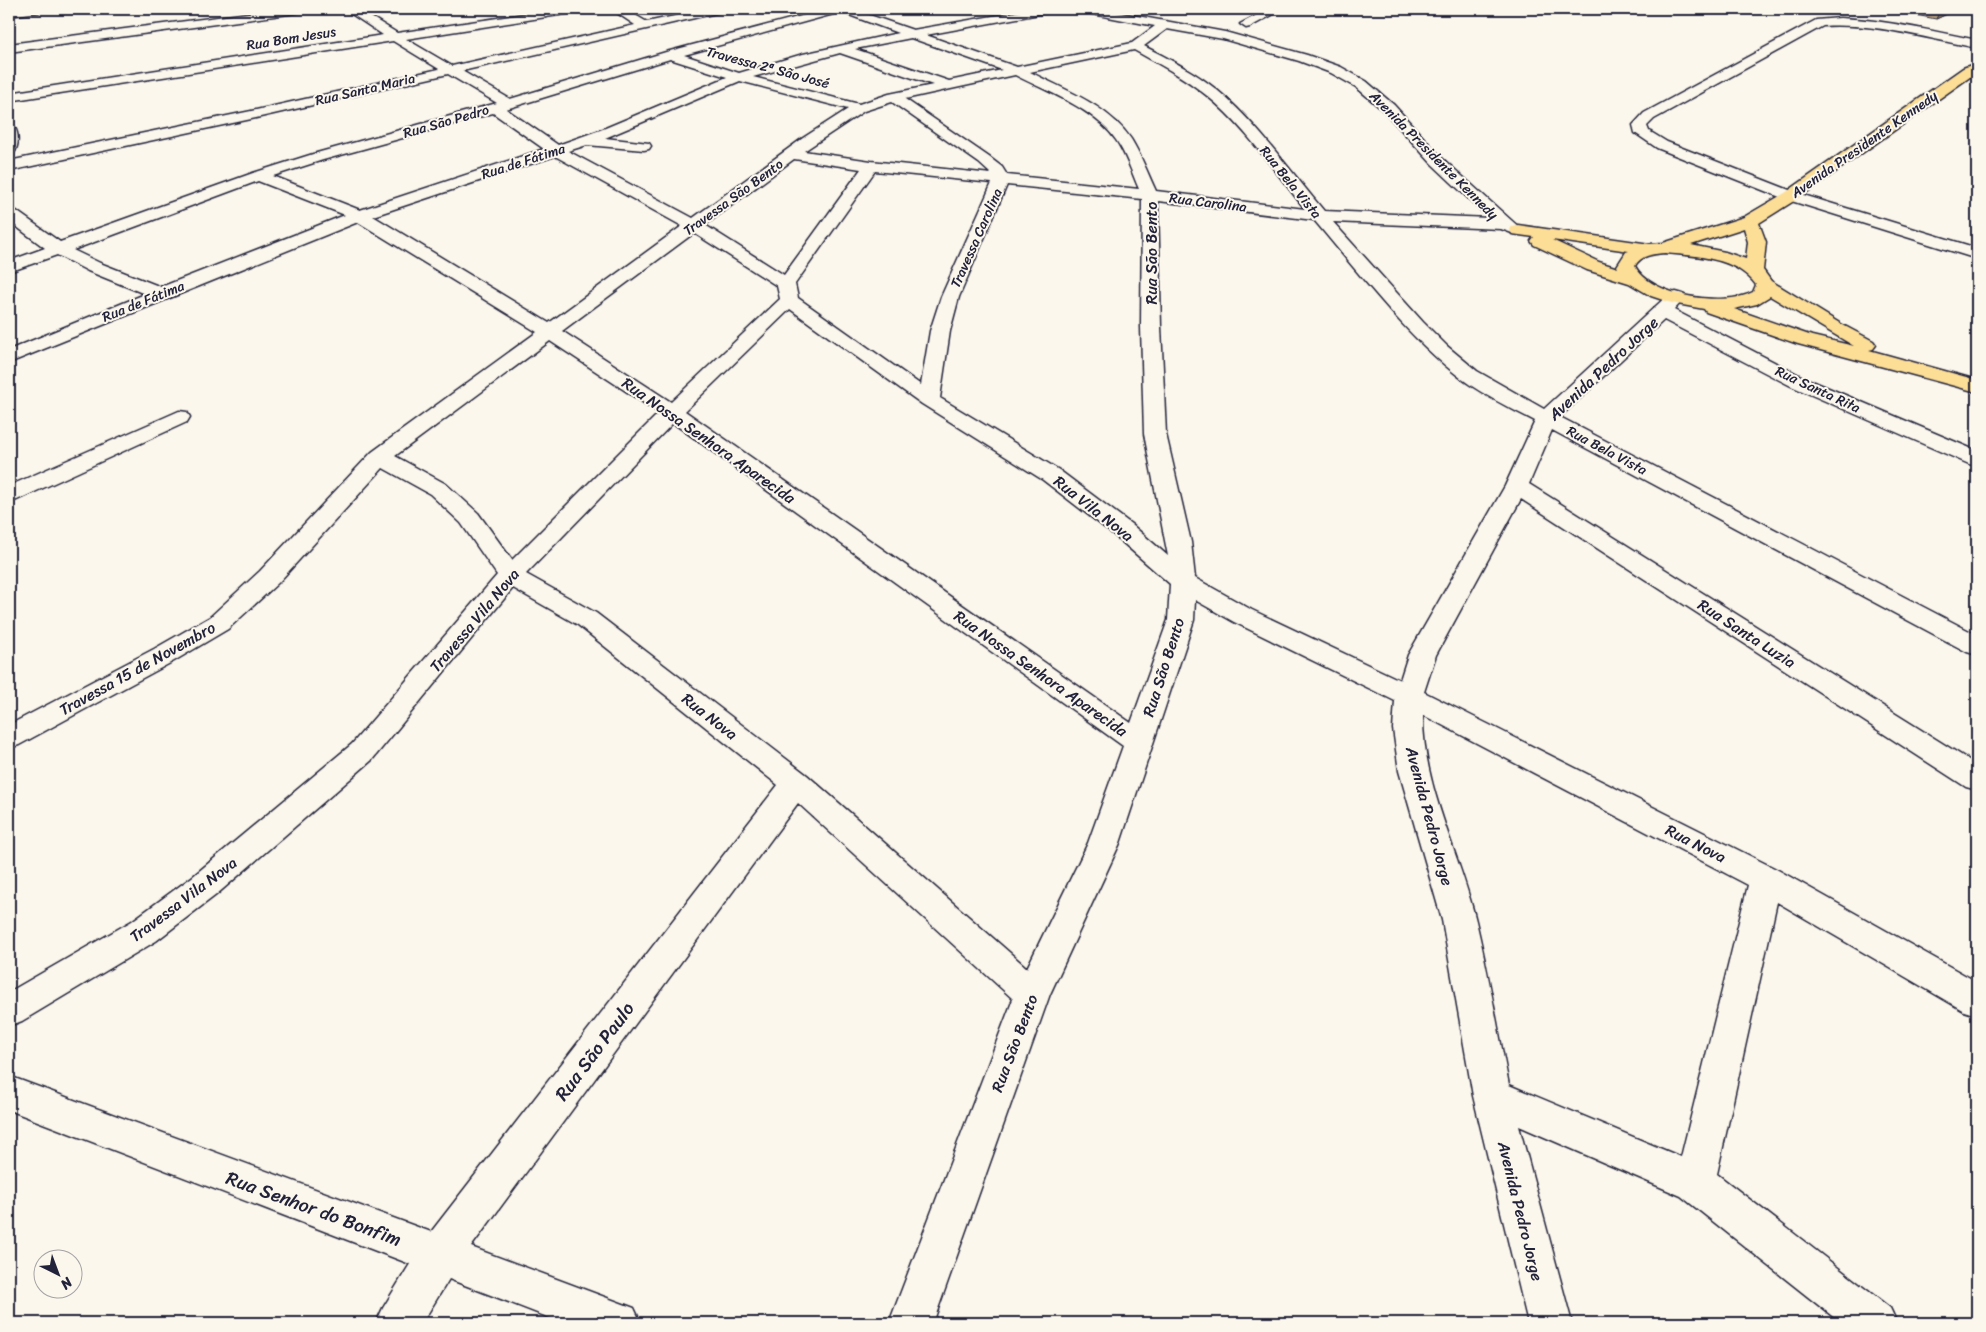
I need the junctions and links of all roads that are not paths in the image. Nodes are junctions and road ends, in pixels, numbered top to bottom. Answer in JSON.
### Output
{"nodes":[{"id":1,"x":39,"y":9,"type":"edge"},
{"id":2,"x":304,"y":9,"type":"edge"},
{"id":3,"x":350,"y":9,"type":"edge"},
{"id":4,"x":578,"y":9,"type":"edge"},
{"id":5,"x":617,"y":9,"type":"edge"},
{"id":6,"x":721,"y":9,"type":"edge"},
{"id":7,"x":841,"y":9,"type":"edge"},
{"id":8,"x":1050,"y":9,"type":"edge"},
{"id":9,"x":1087,"y":9,"type":"edge"},
{"id":10,"x":1277,"y":9,"type":"edge"},
{"id":11,"x":9,"y":13,"type":"edge"},
{"id":12,"x":239,"y":13,"type":"edge"},
{"id":13,"x":1166,"y":24,"type":"junction"},
{"id":14,"x":643,"y":25,"type":"junction"},
{"id":15,"x":910,"y":35,"type":"junction"},
{"id":16,"x":1225,"y":36,"type":"junction"},
{"id":17,"x":394,"y":37,"type":"junction"},
{"id":18,"x":1977,"y":44,"type":"edge"},
{"id":19,"x":1136,"y":46,"type":"junction"},
{"id":20,"x":9,"y":48,"type":"edge"},
{"id":21,"x":841,"y":49,"type":"junction"},
{"id":22,"x":670,"y":55,"type":"junction"},
{"id":23,"x":1977,"y":67,"type":"edge"},
{"id":24,"x":448,"y":70,"type":"junction"},
{"id":25,"x":1019,"y":72,"type":"junction"},
{"id":26,"x":739,"y":77,"type":"junction"},
{"id":27,"x":946,"y":85,"type":"junction"},
{"id":28,"x":9,"y":97,"type":"edge"},
{"id":29,"x":894,"y":97,"type":"junction"},
{"id":30,"x":501,"y":106,"type":"junction"},
{"id":31,"x":859,"y":108,"type":"junction"},
{"id":32,"x":585,"y":140,"type":"junction"},
{"id":33,"x":644,"y":146,"type":"dead end"},
{"id":34,"x":555,"y":150,"type":"junction"},
{"id":35,"x":792,"y":154,"type":"junction"},
{"id":36,"x":9,"y":166,"type":"edge"},
{"id":37,"x":871,"y":166,"type":"junction"},
{"id":38,"x":258,"y":176,"type":"junction"},
{"id":39,"x":1001,"y":180,"type":"junction"},
{"id":40,"x":1150,"y":195,"type":"junction"},
{"id":41,"x":1791,"y":196,"type":"junction"},
{"id":42,"x":9,"y":213,"type":"edge"},
{"id":43,"x":359,"y":215,"type":"junction"},
{"id":44,"x":1319,"y":216,"type":"junction"},
{"id":45,"x":1750,"y":221,"type":"junction"},
{"id":46,"x":694,"y":226,"type":"junction"},
{"id":47,"x":1512,"y":227,"type":"junction"},
{"id":48,"x":58,"y":249,"type":"junction"},
{"id":49,"x":1658,"y":249,"type":"junction"},
{"id":50,"x":1977,"y":254,"type":"edge"},
{"id":51,"x":9,"y":267,"type":"edge"},
{"id":52,"x":1634,"y":278,"type":"junction"},
{"id":53,"x":1760,"y":278,"type":"junction"},
{"id":54,"x":788,"y":292,"type":"junction"},
{"id":55,"x":161,"y":294,"type":"junction"},
{"id":56,"x":1678,"y":304,"type":"junction"},
{"id":57,"x":550,"y":332,"type":"junction"},
{"id":58,"x":9,"y":357,"type":"edge"},
{"id":59,"x":1900,"y":364,"type":"junction"},
{"id":60,"x":1977,"y":386,"type":"edge"},
{"id":61,"x":929,"y":400,"type":"junction"},
{"id":62,"x":672,"y":412,"type":"junction"},
{"id":63,"x":179,"y":417,"type":"dead end"},
{"id":64,"x":1547,"y":418,"type":"junction"},
{"id":65,"x":380,"y":457,"type":"junction"},
{"id":66,"x":1977,"y":459,"type":"edge"},
{"id":67,"x":1517,"y":486,"type":"junction"},
{"id":68,"x":9,"y":495,"type":"edge"},
{"id":69,"x":510,"y":576,"type":"junction"},
{"id":70,"x":1183,"y":582,"type":"junction"},
{"id":71,"x":1977,"y":646,"type":"edge"},
{"id":72,"x":1409,"y":696,"type":"junction"},
{"id":73,"x":9,"y":738,"type":"edge"},
{"id":74,"x":1138,"y":742,"type":"junction"},
{"id":75,"x":1977,"y":779,"type":"edge"},
{"id":76,"x":796,"y":783,"type":"junction"},
{"id":77,"x":1766,"y":879,"type":"junction"},
{"id":78,"x":1032,"y":994,"type":"junction"},
{"id":79,"x":1977,"y":1000,"type":"edge"},
{"id":80,"x":9,"y":1010,"type":"edge"},
{"id":81,"x":9,"y":1093,"type":"edge"},
{"id":82,"x":1492,"y":1096,"type":"junction"},
{"id":83,"x":1695,"y":1182,"type":"junction"},
{"id":84,"x":440,"y":1254,"type":"junction"},
{"id":85,"x":398,"y":1323,"type":"edge"},
{"id":86,"x":619,"y":1323,"type":"edge"},
{"id":87,"x":911,"y":1323,"type":"edge"},
{"id":88,"x":1550,"y":1323,"type":"edge"},
{"id":89,"x":1875,"y":1323,"type":"edge"}],
"edges":[{"from":1,"to":11,"type":"street"},
{"from":2,"to":12,"type":"street"},
{"from":3,"to":17,"type":"street","name":"Rua Vila Nova"},
{"from":4,"to":17,"type":"street","name":"Rua Bom Jesus"},
{"from":5,"to":14,"type":"street"},
{"from":6,"to":14,"type":"street","name":"Rua Santa Maria"},
{"from":7,"to":15,"type":"street","name":"Rua São Bento"},
{"from":7,"to":22,"type":"street","name":"Rua São Pedro"},
{"from":8,"to":15,"type":"street","name":"Rua de Fátima"},
{"from":9,"to":13,"type":"street","name":"Avenida Presidente Kennedy"},
{"from":10,"to":16,"type":"street"},
{"from":12,"to":20,"type":"street"},
{"from":13,"to":16,"type":"street","name":"Avenida Presidente Kennedy"},
{"from":13,"to":19,"type":"street"},
{"from":14,"to":24,"type":"street","name":"Rua Santa Maria"},
{"from":15,"to":21,"type":"street","name":"Rua de Fátima"},
{"from":15,"to":25,"type":"street","name":"Rua São Bento"},
{"from":16,"to":47,"type":"street","name":"Avenida Presidente Kennedy"},
{"from":17,"to":24,"type":"street","name":"Rua Vila Nova"},
{"from":17,"to":28,"type":"street","name":"Rua Bom Jesus"},
{"from":18,"to":41,"type":"street"},
{"from":19,"to":25,"type":"street","name":"Travessa São Bento"},
{"from":19,"to":44,"type":"street","name":"Rua Bela Vista"},
{"from":21,"to":26,"type":"street","name":"Rua de Fátima"},
{"from":21,"to":27,"type":"street"},
{"from":22,"to":26,"type":"street","name":"Travessa 2ª São José"},
{"from":22,"to":30,"type":"street","name":"Rua São Pedro"},
{"from":23,"to":41,"type":"main road","name":"Avenida Presidente Kennedy"},
{"from":24,"to":30,"type":"street","name":"Rua Vila Nova"},
{"from":24,"to":36,"type":"street","name":"Rua Santa Maria"},
{"from":25,"to":27,"type":"street","name":"Travessa São Bento"},
{"from":25,"to":40,"type":"street","name":"Rua São Bento"},
{"from":26,"to":31,"type":"street","name":"Travessa 2ª São José"},
{"from":26,"to":32,"type":"street","name":"Rua de Fátima"},
{"from":27,"to":29,"type":"street","name":"Travessa São Bento"},
{"from":29,"to":31,"type":"street","name":"Travessa São Bento"},
{"from":29,"to":39,"type":"street","name":"Travessa Carolina"},
{"from":30,"to":34,"type":"street","name":"Rua Vila Nova"},
{"from":30,"to":38,"type":"street","name":"Rua São Pedro"},
{"from":31,"to":35,"type":"street","name":"Travessa São Bento"},
{"from":32,"to":33,"type":"street"},
{"from":32,"to":34,"type":"street","name":"Rua de Fátima"},
{"from":34,"to":43,"type":"street","name":"Rua de Fátima"},
{"from":34,"to":46,"type":"street","name":"Rua Vila Nova"},
{"from":35,"to":37,"type":"street","name":"Rua Carolina"},
{"from":35,"to":46,"type":"street","name":"Travessa São Bento"},
{"from":37,"to":39,"type":"street","name":"Rua Carolina"},
{"from":37,"to":54,"type":"street","name":"Travessa Vila Nova"},
{"from":38,"to":43,"type":"street","name":"Rua Nossa Senhora Aparecida"},
{"from":38,"to":48,"type":"street","name":"Rua São Pedro"},
{"from":39,"to":40,"type":"street","name":"Rua Carolina"},
{"from":39,"to":61,"type":"street","name":"Travessa Carolina"},
{"from":40,"to":44,"type":"street","name":"Rua Carolina"},
{"from":40,"to":70,"type":"street","name":"Rua São Bento"},
{"from":41,"to":45,"type":"main road","name":"Avenida Presidente Kennedy"},
{"from":41,"to":50,"type":"street"},
{"from":42,"to":48,"type":"street"},
{"from":43,"to":55,"type":"street","name":"Rua de Fátima"},
{"from":43,"to":57,"type":"street","name":"Rua Nossa Senhora Aparecida"},
{"from":44,"to":47,"type":"street","name":"Rua Carolina"},
{"from":44,"to":64,"type":"street","name":"Rua Bela Vista"},
{"from":45,"to":49,"type":"main road","name":"Avenida Presidente Kennedy"},
{"from":45,"to":53,"type":"main road"},
{"from":46,"to":54,"type":"street","name":"Rua Vila Nova"},
{"from":46,"to":57,"type":"street","name":"Travessa São Bento"},
{"from":47,"to":49,"type":"main road","name":"Avenida Presidente Kennedy"},
{"from":47,"to":52,"type":"main road","name":"Avenida Presidente Kennedy"},
{"from":48,"to":51,"type":"street","name":"Rua São Pedro"},
{"from":48,"to":55,"type":"street"},
{"from":49,"to":52,"type":"main road","name":"Avenida Presidente Kennedy"},
{"from":49,"to":53,"type":"main road","name":"Avenida Presidente Kennedy"},
{"from":52,"to":56,"type":"main road","name":"Avenida Presidente Kennedy"},
{"from":53,"to":56,"type":"main road","name":"Avenida Presidente Kennedy"},
{"from":53,"to":59,"type":"main road"},
{"from":54,"to":61,"type":"street","name":"Rua Vila Nova"},
{"from":54,"to":62,"type":"street","name":"Travessa Vila Nova"},
{"from":55,"to":58,"type":"street","name":"Rua de Fátima"},
{"from":56,"to":59,"type":"main road"},
{"from":56,"to":64,"type":"street","name":"Avenida Pedro Jorge"},
{"from":56,"to":66,"type":"street","name":"Rua Santa Rita"},
{"from":57,"to":62,"type":"street","name":"Rua Nossa Senhora Aparecida"},
{"from":57,"to":65,"type":"street","name":"Travessa São Bento"},
{"from":59,"to":60,"type":"main road"},
{"from":61,"to":70,"type":"street","name":"Rua Vila Nova"},
{"from":62,"to":69,"type":"street","name":"Travessa Vila Nova"},
{"from":62,"to":74,"type":"street","name":"Rua Nossa Senhora Aparecida"},
{"from":63,"to":68,"type":"street"},
{"from":64,"to":67,"type":"street","name":"Avenida Pedro Jorge"},
{"from":64,"to":71,"type":"street","name":"Rua Bela Vista"},
{"from":65,"to":69,"type":"street","name":"Rua Nova"},
{"from":65,"to":73,"type":"street","name":"Travessa 15 de Novembro"},
{"from":67,"to":72,"type":"street","name":"Avenida Pedro Jorge"},
{"from":67,"to":75,"type":"street","name":"Rua Santa Luzia"},
{"from":69,"to":76,"type":"street","name":"Rua Nova"},
{"from":69,"to":80,"type":"street","name":"Travessa Vila Nova"},
{"from":70,"to":72,"type":"street","name":"Rua Vila Nova"},
{"from":70,"to":74,"type":"street","name":"Rua São Bento"},
{"from":72,"to":77,"type":"street","name":"Rua Nova"},
{"from":72,"to":82,"type":"street","name":"Avenida Pedro Jorge"},
{"from":74,"to":78,"type":"street","name":"Rua São Bento"},
{"from":76,"to":78,"type":"street","name":"Rua Nova"},
{"from":76,"to":84,"type":"street","name":"Rua São Paulo"},
{"from":77,"to":79,"type":"street","name":"Rua Nova"},
{"from":77,"to":83,"type":"street"},
{"from":78,"to":87,"type":"street","name":"Rua São Bento"},
{"from":81,"to":84,"type":"street","name":"Rua Senhor do Bonfim"},
{"from":82,"to":83,"type":"street"},
{"from":82,"to":88,"type":"street","name":"Avenida Pedro Jorge"},
{"from":83,"to":89,"type":"street"},
{"from":84,"to":85,"type":"street","name":"Rua São Paulo"},
{"from":84,"to":86,"type":"street","name":"Rua Senhor do Bonfim"}]}
